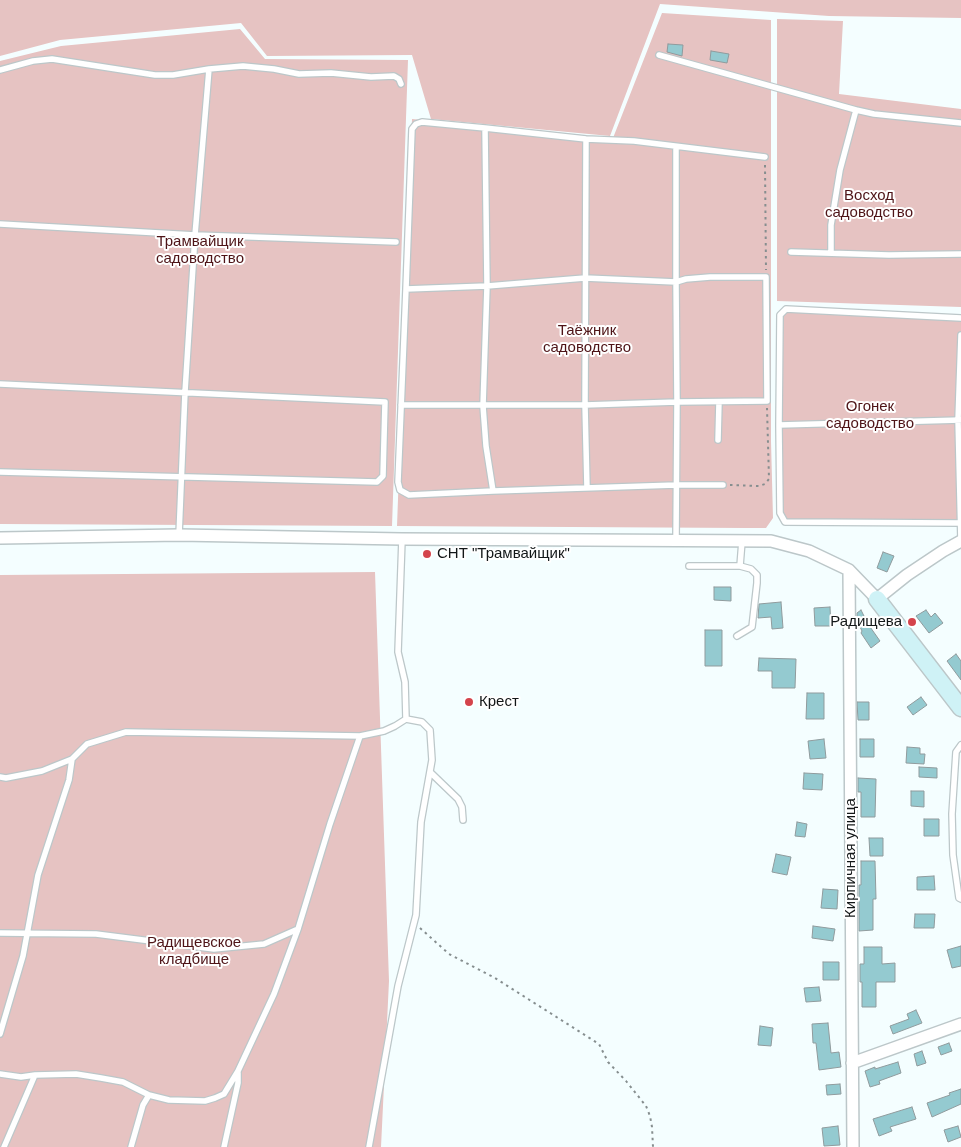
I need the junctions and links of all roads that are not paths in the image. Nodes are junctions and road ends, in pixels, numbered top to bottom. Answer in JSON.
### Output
{"nodes":[{"id":1,"x":658,"y":55,"type":"dead end"},
{"id":2,"x":209,"y":69,"type":"junction"},
{"id":3,"x":0,"y":70,"type":"edge"},
{"id":4,"x":401,"y":84,"type":"dead end"},
{"id":5,"x":856,"y":110,"type":"junction"},
{"id":6,"x":961,"y":123,"type":"edge"},
{"id":7,"x":485,"y":128,"type":"junction"},
{"id":8,"x":586,"y":139,"type":"junction"},
{"id":9,"x":676,"y":147,"type":"junction"},
{"id":10,"x":765,"y":157,"type":"road end"},
{"id":11,"x":0,"y":224,"type":"edge"},
{"id":12,"x":195,"y":235,"type":"junction"},
{"id":13,"x":396,"y":242,"type":"dead end"},
{"id":14,"x":791,"y":252,"type":"dead end"},
{"id":15,"x":831,"y":252,"type":"junction"},
{"id":16,"x":961,"y":254,"type":"edge"},
{"id":17,"x":585,"y":278,"type":"junction"},
{"id":18,"x":676,"y":282,"type":"junction"},
{"id":19,"x":487,"y":286,"type":"junction"},
{"id":20,"x":406,"y":289,"type":"junction"},
{"id":21,"x":961,"y":318,"type":"edge"},
{"id":22,"x":961,"y":335,"type":"edge"},
{"id":23,"x":0,"y":384,"type":"edge"},
{"id":24,"x":185,"y":392,"type":"junction"},
{"id":25,"x":677,"y":402,"type":"junction"},
{"id":26,"x":719,"y":402,"type":"junction"},
{"id":27,"x":585,"y":405,"type":"junction"},
{"id":28,"x":401,"y":406,"type":"junction"},
{"id":29,"x":483,"y":406,"type":"junction"},
{"id":30,"x":959,"y":420,"type":"edge"},
{"id":31,"x":779,"y":425,"type":"junction"},
{"id":32,"x":718,"y":440,"type":"dead end"},
{"id":33,"x":0,"y":472,"type":"edge"},
{"id":34,"x":182,"y":476,"type":"junction"},
{"id":35,"x":676,"y":485,"type":"junction"},
{"id":36,"x":723,"y":486,"type":"road end"},
{"id":37,"x":586,"y":488,"type":"junction"},
{"id":38,"x":493,"y":491,"type":"junction"},
{"id":39,"x":961,"y":523,"type":"edge"},
{"id":40,"x":179,"y":535,"type":"junction"},
{"id":41,"x":0,"y":538,"type":"edge"},
{"id":42,"x":402,"y":539,"type":"junction"},
{"id":43,"x":676,"y":540,"type":"junction"},
{"id":44,"x":742,"y":541,"type":"junction"},
{"id":45,"x":961,"y":541,"type":"edge"},
{"id":46,"x":689,"y":566,"type":"dead end"},
{"id":47,"x":740,"y":566,"type":"junction"},
{"id":48,"x":849,"y":570,"type":"junction"},
{"id":49,"x":877,"y":599,"type":"junction"},
{"id":50,"x":737,"y":636,"type":"dead end"},
{"id":51,"x":961,"y":708,"type":"edge"},
{"id":52,"x":406,"y":719,"type":"junction"},
{"id":53,"x":360,"y":736,"type":"junction"},
{"id":54,"x":961,"y":744,"type":"edge"},
{"id":55,"x":72,"y":759,"type":"junction"},
{"id":56,"x":430,"y":772,"type":"junction"},
{"id":57,"x":0,"y":777,"type":"edge"},
{"id":58,"x":463,"y":820,"type":"dead end"},
{"id":59,"x":961,"y":899,"type":"edge"},
{"id":60,"x":298,"y":929,"type":"junction"},
{"id":61,"x":0,"y":932,"type":"edge"},
{"id":62,"x":28,"y":934,"type":"junction"},
{"id":63,"x":961,"y":1024,"type":"edge"},
{"id":64,"x":0,"y":1034,"type":"edge"},
{"id":65,"x":852,"y":1063,"type":"junction"},
{"id":66,"x":238,"y":1071,"type":"junction"},
{"id":67,"x":0,"y":1074,"type":"edge"},
{"id":68,"x":35,"y":1075,"type":"junction"},
{"id":69,"x":149,"y":1095,"type":"junction"},
{"id":70,"x":4,"y":1147,"type":"edge"},
{"id":71,"x":130,"y":1147,"type":"edge"},
{"id":72,"x":224,"y":1147,"type":"edge"},
{"id":73,"x":369,"y":1147,"type":"edge"},
{"id":74,"x":853,"y":1147,"type":"edge"}],
"edges":[{"from":1,"to":5,"type":"lane"},
{"from":2,"to":3,"type":"lane"},
{"from":2,"to":4,"type":"lane"},
{"from":2,"to":12,"type":"lane"},
{"from":5,"to":6,"type":"lane"},
{"from":5,"to":15,"type":"lane"},
{"from":7,"to":8,"type":"lane"},
{"from":7,"to":19,"type":"lane"},
{"from":7,"to":20,"type":"lane"},
{"from":8,"to":9,"type":"lane"},
{"from":8,"to":17,"type":"lane"},
{"from":9,"to":10,"type":"lane"},
{"from":9,"to":18,"type":"lane"},
{"from":11,"to":12,"type":"lane"},
{"from":12,"to":13,"type":"lane"},
{"from":12,"to":24,"type":"lane"},
{"from":14,"to":15,"type":"lane"},
{"from":15,"to":16,"type":"lane"},
{"from":17,"to":18,"type":"lane"},
{"from":17,"to":19,"type":"lane"},
{"from":17,"to":27,"type":"lane"},
{"from":18,"to":25,"type":"lane"},
{"from":18,"to":26,"type":"lane"},
{"from":19,"to":20,"type":"lane"},
{"from":19,"to":29,"type":"lane"},
{"from":20,"to":28,"type":"lane"},
{"from":21,"to":31,"type":"lane"},
{"from":22,"to":30,"type":"lane"},
{"from":23,"to":24,"type":"lane"},
{"from":24,"to":34,"type":"lane"},
{"from":24,"to":34,"type":"lane"},
{"from":25,"to":26,"type":"lane"},
{"from":25,"to":27,"type":"lane"},
{"from":25,"to":35,"type":"lane"},
{"from":26,"to":32,"type":"lane"},
{"from":27,"to":29,"type":"lane"},
{"from":27,"to":37,"type":"lane"},
{"from":28,"to":29,"type":"lane"},
{"from":28,"to":38,"type":"lane"},
{"from":29,"to":38,"type":"lane"},
{"from":30,"to":31,"type":"lane"},
{"from":30,"to":39,"type":"lane"},
{"from":31,"to":39,"type":"lane"},
{"from":33,"to":34,"type":"lane"},
{"from":34,"to":40,"type":"lane"},
{"from":35,"to":36,"type":"lane"},
{"from":35,"to":37,"type":"lane"},
{"from":35,"to":43,"type":"lane"},
{"from":37,"to":38,"type":"lane"},
{"from":39,"to":45,"type":"lane"},
{"from":40,"to":41,"type":"street"},
{"from":40,"to":42,"type":"street"},
{"from":42,"to":43,"type":"street"},
{"from":42,"to":52,"type":"lane"},
{"from":43,"to":44,"type":"street"},
{"from":44,"to":47,"type":"lane"},
{"from":44,"to":48,"type":"street"},
{"from":45,"to":49,"type":"street"},
{"from":46,"to":47,"type":"lane"},
{"from":47,"to":50,"type":"lane"},
{"from":48,"to":49,"type":"street"},
{"from":48,"to":65,"type":"street","name":"Кирпичная улица"},
{"from":49,"to":51,"type":"street"},
{"from":52,"to":53,"type":"lane"},
{"from":52,"to":56,"type":"lane"},
{"from":53,"to":55,"type":"lane"},
{"from":53,"to":60,"type":"lane"},
{"from":54,"to":59,"type":"lane"},
{"from":55,"to":57,"type":"lane"},
{"from":55,"to":62,"type":"lane"},
{"from":56,"to":58,"type":"lane"},
{"from":56,"to":73,"type":"lane"},
{"from":60,"to":62,"type":"lane"},
{"from":60,"to":66,"type":"lane"},
{"from":61,"to":62,"type":"lane"},
{"from":62,"to":64,"type":"lane"},
{"from":63,"to":65,"type":"street"},
{"from":65,"to":74,"type":"street","name":"Кирпичная улица"},
{"from":66,"to":69,"type":"lane"},
{"from":66,"to":72,"type":"lane"},
{"from":67,"to":68,"type":"lane"},
{"from":68,"to":69,"type":"lane"},
{"from":68,"to":70,"type":"lane"},
{"from":69,"to":71,"type":"lane"}]}
